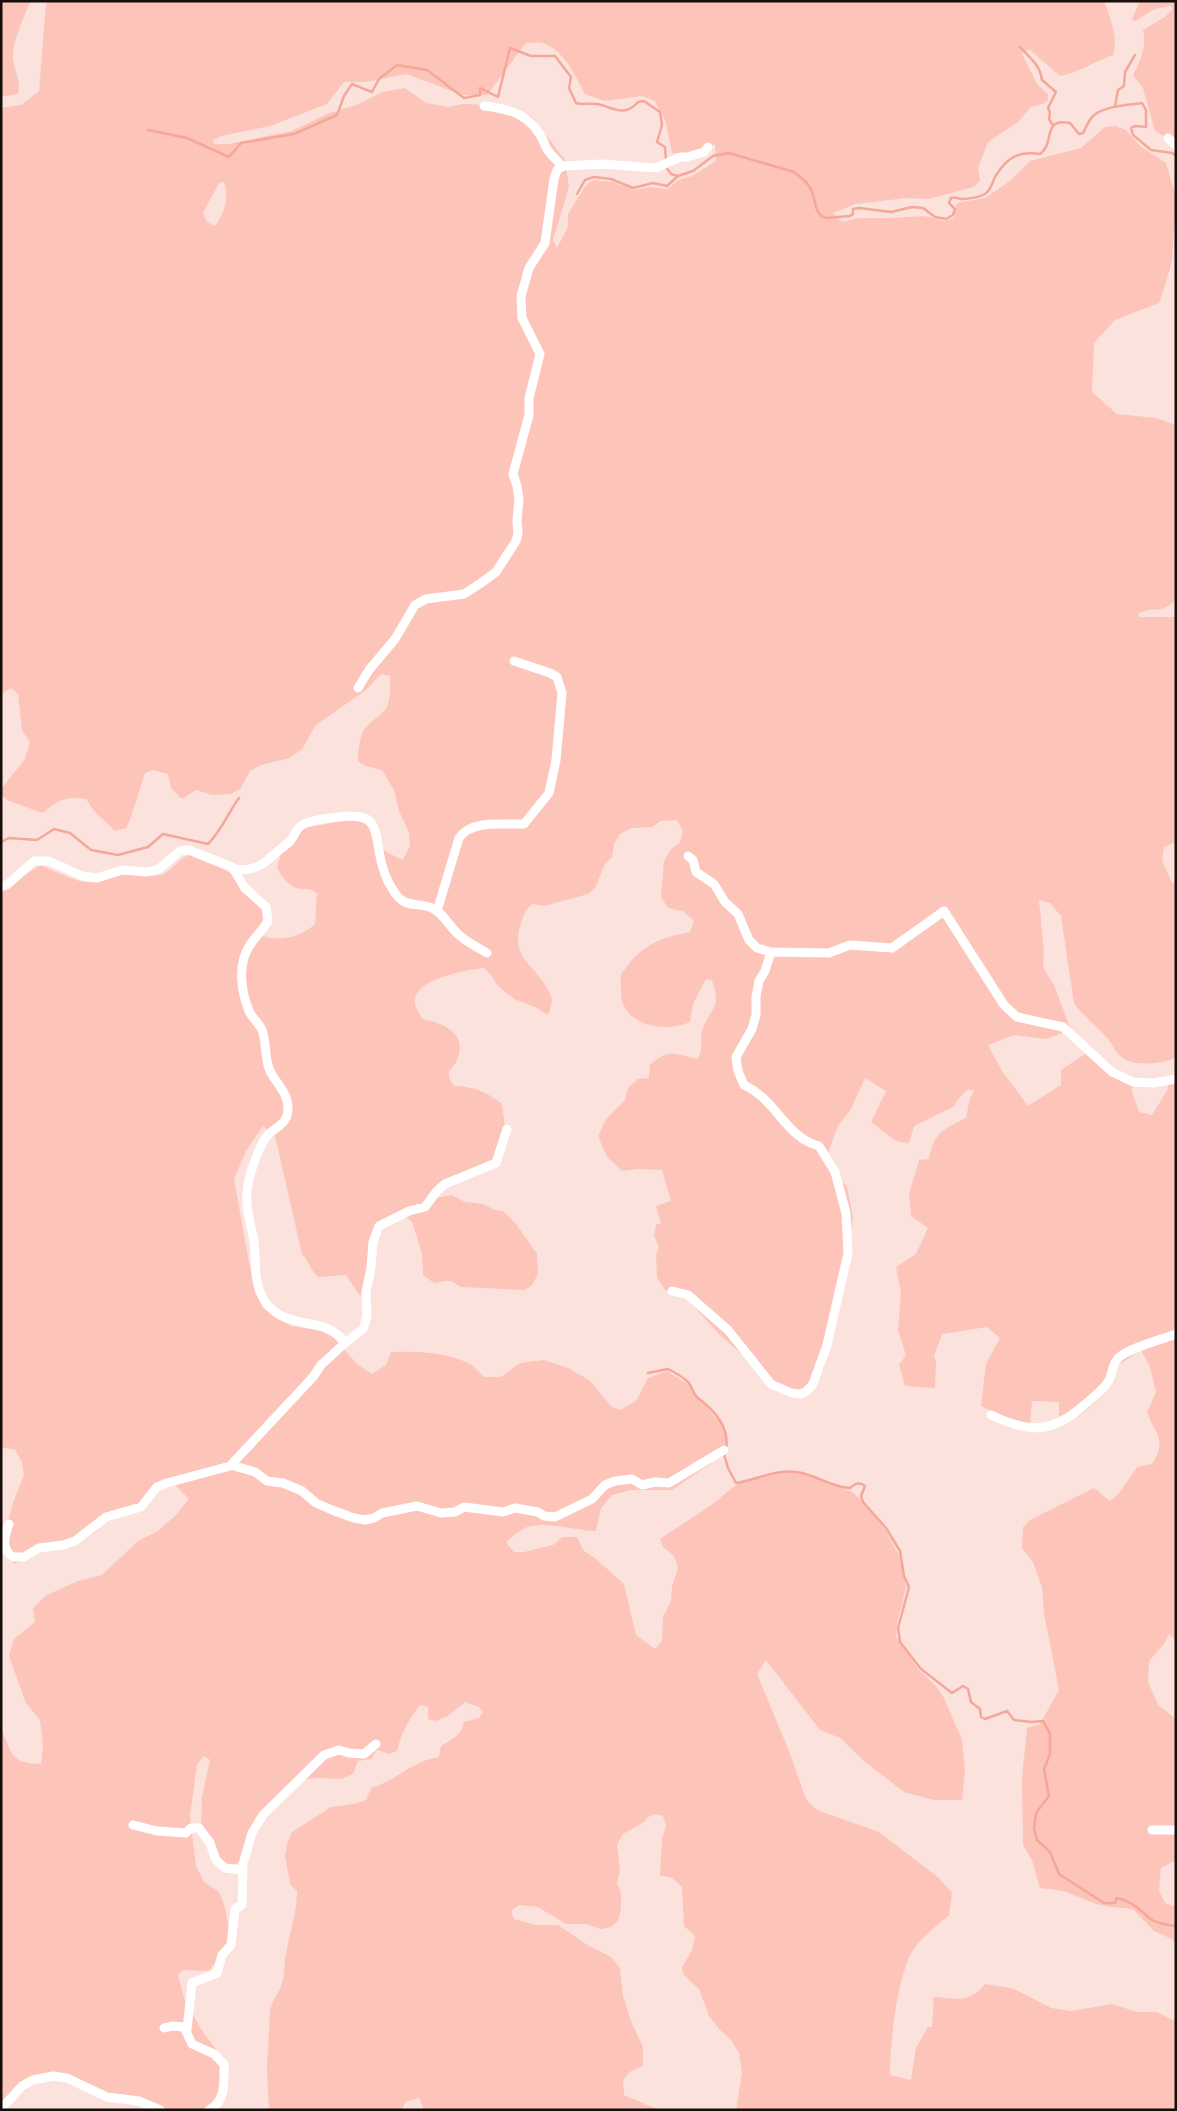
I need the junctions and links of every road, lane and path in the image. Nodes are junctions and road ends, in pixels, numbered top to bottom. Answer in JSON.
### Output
{"nodes":[{"id":1,"x":484,"y":106,"type":"dead end"},
{"id":2,"x":1168,"y":138,"type":"dead end"},
{"id":3,"x":1176,"y":145,"type":"edge"},
{"id":4,"x":708,"y":147,"type":"dead end"},
{"id":5,"x":562,"y":167,"type":"junction"},
{"id":6,"x":514,"y":661,"type":"dead end"},
{"id":7,"x":358,"y":688,"type":"dead end"},
{"id":8,"x":688,"y":856,"type":"dead end"},
{"id":9,"x":234,"y":869,"type":"junction"},
{"id":10,"x":1,"y":887,"type":"edge"},
{"id":11,"x":437,"y":911,"type":"junction"},
{"id":12,"x":771,"y":952,"type":"junction"},
{"id":13,"x":487,"y":953,"type":"dead end"},
{"id":14,"x":1176,"y":1079,"type":"edge"},
{"id":15,"x":507,"y":1129,"type":"dead end"},
{"id":16,"x":672,"y":1291,"type":"dead end"},
{"id":17,"x":1176,"y":1334,"type":"edge"},
{"id":18,"x":346,"y":1343,"type":"junction"},
{"id":19,"x":992,"y":1415,"type":"dead end"},
{"id":20,"x":724,"y":1450,"type":"dead end"},
{"id":21,"x":231,"y":1465,"type":"junction"},
{"id":22,"x":10,"y":1524,"type":"dead end"},
{"id":23,"x":376,"y":1744,"type":"dead end"},
{"id":24,"x":133,"y":1825,"type":"dead end"},
{"id":25,"x":1152,"y":1830,"type":"dead end"},
{"id":26,"x":1176,"y":1830,"type":"edge"},
{"id":27,"x":242,"y":1870,"type":"junction"},
{"id":28,"x":164,"y":2028,"type":"dead end"},
{"id":29,"x":187,"y":2030,"type":"junction"},
{"id":30,"x":1,"y":2108,"type":"edge"},
{"id":31,"x":160,"y":2110,"type":"edge"},
{"id":32,"x":209,"y":2110,"type":"edge"}],
"edges":[{"from":1,"to":5,"type":"street"},
{"from":2,"to":3,"type":"street"},
{"from":4,"to":5,"type":"street"},
{"from":5,"to":7,"type":"street"},
{"from":6,"to":11,"type":"street"},
{"from":8,"to":12,"type":"street"},
{"from":9,"to":10,"type":"street"},
{"from":9,"to":11,"type":"street"},
{"from":9,"to":18,"type":"street"},
{"from":11,"to":13,"type":"street"},
{"from":12,"to":14,"type":"street"},
{"from":12,"to":16,"type":"street"},
{"from":15,"to":18,"type":"street"},
{"from":17,"to":19,"type":"street"},
{"from":18,"to":21,"type":"street"},
{"from":20,"to":21,"type":"street"},
{"from":21,"to":22,"type":"street"},
{"from":23,"to":27,"type":"street"},
{"from":24,"to":27,"type":"street"},
{"from":25,"to":26,"type":"street"},
{"from":27,"to":29,"type":"street"},
{"from":28,"to":29,"type":"street"},
{"from":29,"to":32,"type":"street"},
{"from":30,"to":31,"type":"street"}]}
